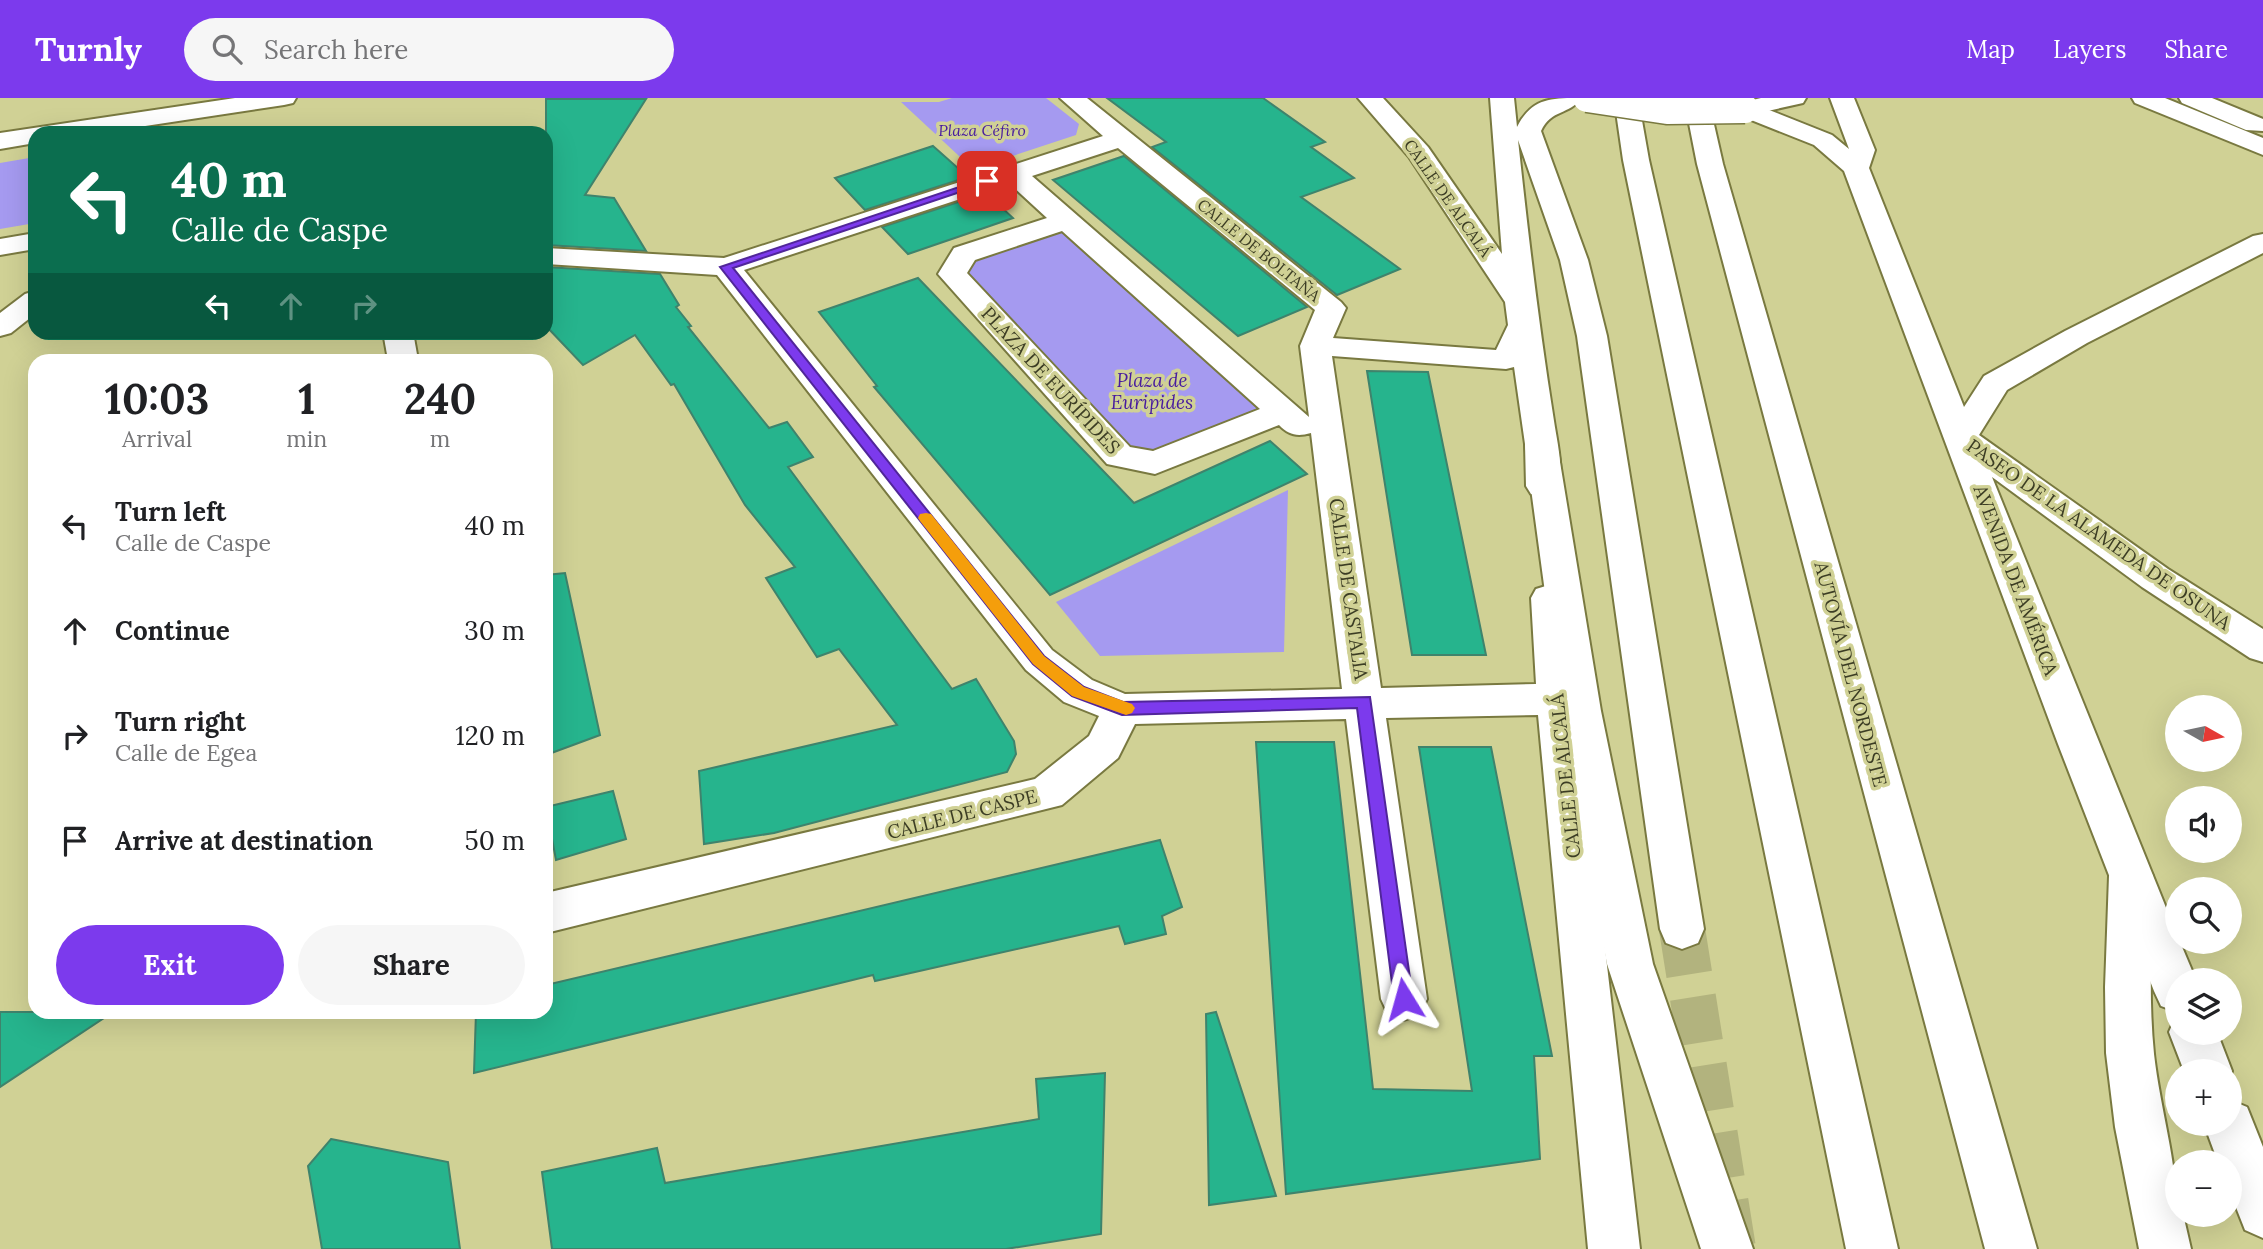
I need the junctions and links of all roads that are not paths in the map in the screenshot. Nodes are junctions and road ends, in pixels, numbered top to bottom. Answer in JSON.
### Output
{"nodes":[{"id":1,"x":271,"y":98,"type":"edge"},
{"id":2,"x":1072,"y":98,"type":"edge"},
{"id":3,"x":1370,"y":98,"type":"edge"},
{"id":4,"x":1502,"y":98,"type":"edge"},
{"id":5,"x":1569,"y":98,"type":"edge"},
{"id":6,"x":1587,"y":98,"type":"edge"},
{"id":7,"x":1626,"y":98,"type":"edge"},
{"id":8,"x":1696,"y":98,"type":"edge"},
{"id":9,"x":1794,"y":98,"type":"edge"},
{"id":10,"x":1842,"y":98,"type":"edge"},
{"id":11,"x":2144,"y":98,"type":"edge"},
{"id":12,"x":2183,"y":98,"type":"edge"},
{"id":13,"x":2191,"y":98,"type":"edge"},
{"id":14,"x":1745,"y":109,"type":"junction"},
{"id":15,"x":66,"y":124,"type":"edge"},
{"id":16,"x":226,"y":126,"type":"edge"},
{"id":17,"x":2260,"y":133,"type":"edge"},
{"id":18,"x":28,"y":136,"type":"edge"},
{"id":19,"x":1122,"y":138,"type":"junction"},
{"id":20,"x":0,"y":141,"type":"edge"},
{"id":21,"x":1856,"y":168,"type":"junction"},
{"id":22,"x":1013,"y":173,"type":"junction"},
{"id":23,"x":1065,"y":221,"type":"junction"},
{"id":24,"x":28,"y":242,"type":"edge"},
{"id":25,"x":2263,"y":242,"type":"edge"},
{"id":26,"x":0,"y":247,"type":"edge"},
{"id":27,"x":553,"y":257,"type":"edge"},
{"id":28,"x":726,"y":267,"type":"junction"},
{"id":29,"x":28,"y":305,"type":"edge"},
{"id":30,"x":1522,"y":313,"type":"junction"},
{"id":31,"x":0,"y":327,"type":"edge"},
{"id":32,"x":1315,"y":346,"type":"junction"},
{"id":33,"x":1282,"y":412,"type":"junction"},
{"id":34,"x":1961,"y":438,"type":"junction"},
{"id":35,"x":1541,"y":444,"type":"junction"},
{"id":36,"x":1331,"y":453,"type":"junction"},
{"id":37,"x":2263,"y":648,"type":"edge"},
{"id":38,"x":1556,"y":699,"type":"junction"},
{"id":39,"x":1364,"y":701,"type":"junction"},
{"id":40,"x":1122,"y":709,"type":"junction"},
{"id":41,"x":2132,"y":876,"type":"junction"},
{"id":42,"x":553,"y":911,"type":"edge"},
{"id":43,"x":1682,"y":929,"type":"tunnel mouth"},
{"id":44,"x":2168,"y":968,"type":"edge"},
{"id":45,"x":1404,"y":999,"type":"dead end"},
{"id":46,"x":2234,"y":1136,"type":"edge"},
{"id":47,"x":2263,"y":1212,"type":"edge"},
{"id":48,"x":1614,"y":1249,"type":"edge"},
{"id":49,"x":1727,"y":1249,"type":"edge"},
{"id":50,"x":1872,"y":1249,"type":"edge"},
{"id":51,"x":2011,"y":1249,"type":"edge"},
{"id":52,"x":2165,"y":1249,"type":"edge"}],
"edges":[{"from":1,"to":15,"type":"main road"},
{"from":1,"to":16,"type":"main road"},
{"from":2,"to":19,"type":"main road","name":"CALLE DE BOLTAÑA"},
{"from":3,"to":30,"type":"main road","name":"CALLE DE ALCALÁ"},
{"from":4,"to":30,"type":"main road","name":"CALLE DE ALCALÁ"},
{"from":5,"to":43,"type":"main road"},
{"from":6,"to":14,"type":"main road","bridge":true},
{"from":7,"to":50,"type":"main road"},
{"from":8,"to":51,"type":"main road","name":"AUTOVÍA DEL NORDESTE"},
{"from":9,"to":14,"type":"main road"},
{"from":10,"to":21,"type":"main road","name":"AVENIDA DE AMÉRICA"},
{"from":11,"to":17,"type":"main road"},
{"from":12,"to":17,"type":"main road"},
{"from":13,"to":17,"type":"main road"},
{"from":14,"to":21,"type":"main road","name":"AVENIDA DE AMÉRICA"},
{"from":18,"to":20,"type":"main road"},
{"from":19,"to":22,"type":"main road"},
{"from":19,"to":32,"type":"main road","name":"CALLE DE BOLTAÑA"},
{"from":21,"to":34,"type":"main road","name":"AVENIDA DE AMÉRICA"},
{"from":22,"to":23,"type":"main road"},
{"from":22,"to":28,"type":"main road"},
{"from":23,"to":33,"type":"main road"},
{"from":23,"to":33,"type":"main road","name":"PLAZA DE EURÍPIDES"},
{"from":24,"to":26,"type":"main road"},
{"from":25,"to":34,"type":"main road","name":"PASEO DE LA ALAMEDA DE OSUNA"},
{"from":27,"to":28,"type":"main road"},
{"from":28,"to":40,"type":"main road"},
{"from":29,"to":31,"type":"main road"},
{"from":30,"to":32,"type":"main road"},
{"from":30,"to":35,"type":"main road","name":"CALLE DE ALCALÁ"},
{"from":32,"to":36,"type":"main road","name":"CALLE DE CASTALIA"},
{"from":33,"to":36,"type":"main road"},
{"from":34,"to":37,"type":"main road","name":"PASEO DE LA ALAMEDA DE OSUNA"},
{"from":34,"to":41,"type":"main road","name":"AVENIDA DE AMÉRICA"},
{"from":35,"to":38,"type":"main road","name":"CALLE DE ALCALÁ"},
{"from":35,"to":49,"type":"main road"},
{"from":36,"to":39,"type":"main road","name":"CALLE DE CASTALIA"},
{"from":38,"to":39,"type":"main road"},
{"from":38,"to":48,"type":"main road","name":"CALLE DE ALCALÁ"},
{"from":39,"to":40,"type":"main road"},
{"from":39,"to":45,"type":"main road","name":"CALLE DE CASTALIA"},
{"from":40,"to":42,"type":"main road","name":"CALLE DE CASPE"},
{"from":41,"to":44,"type":"main road","name":"AVENIDA DE AMÉRICA"},
{"from":41,"to":52,"type":"main road"},
{"from":46,"to":47,"type":"main road"}]}
